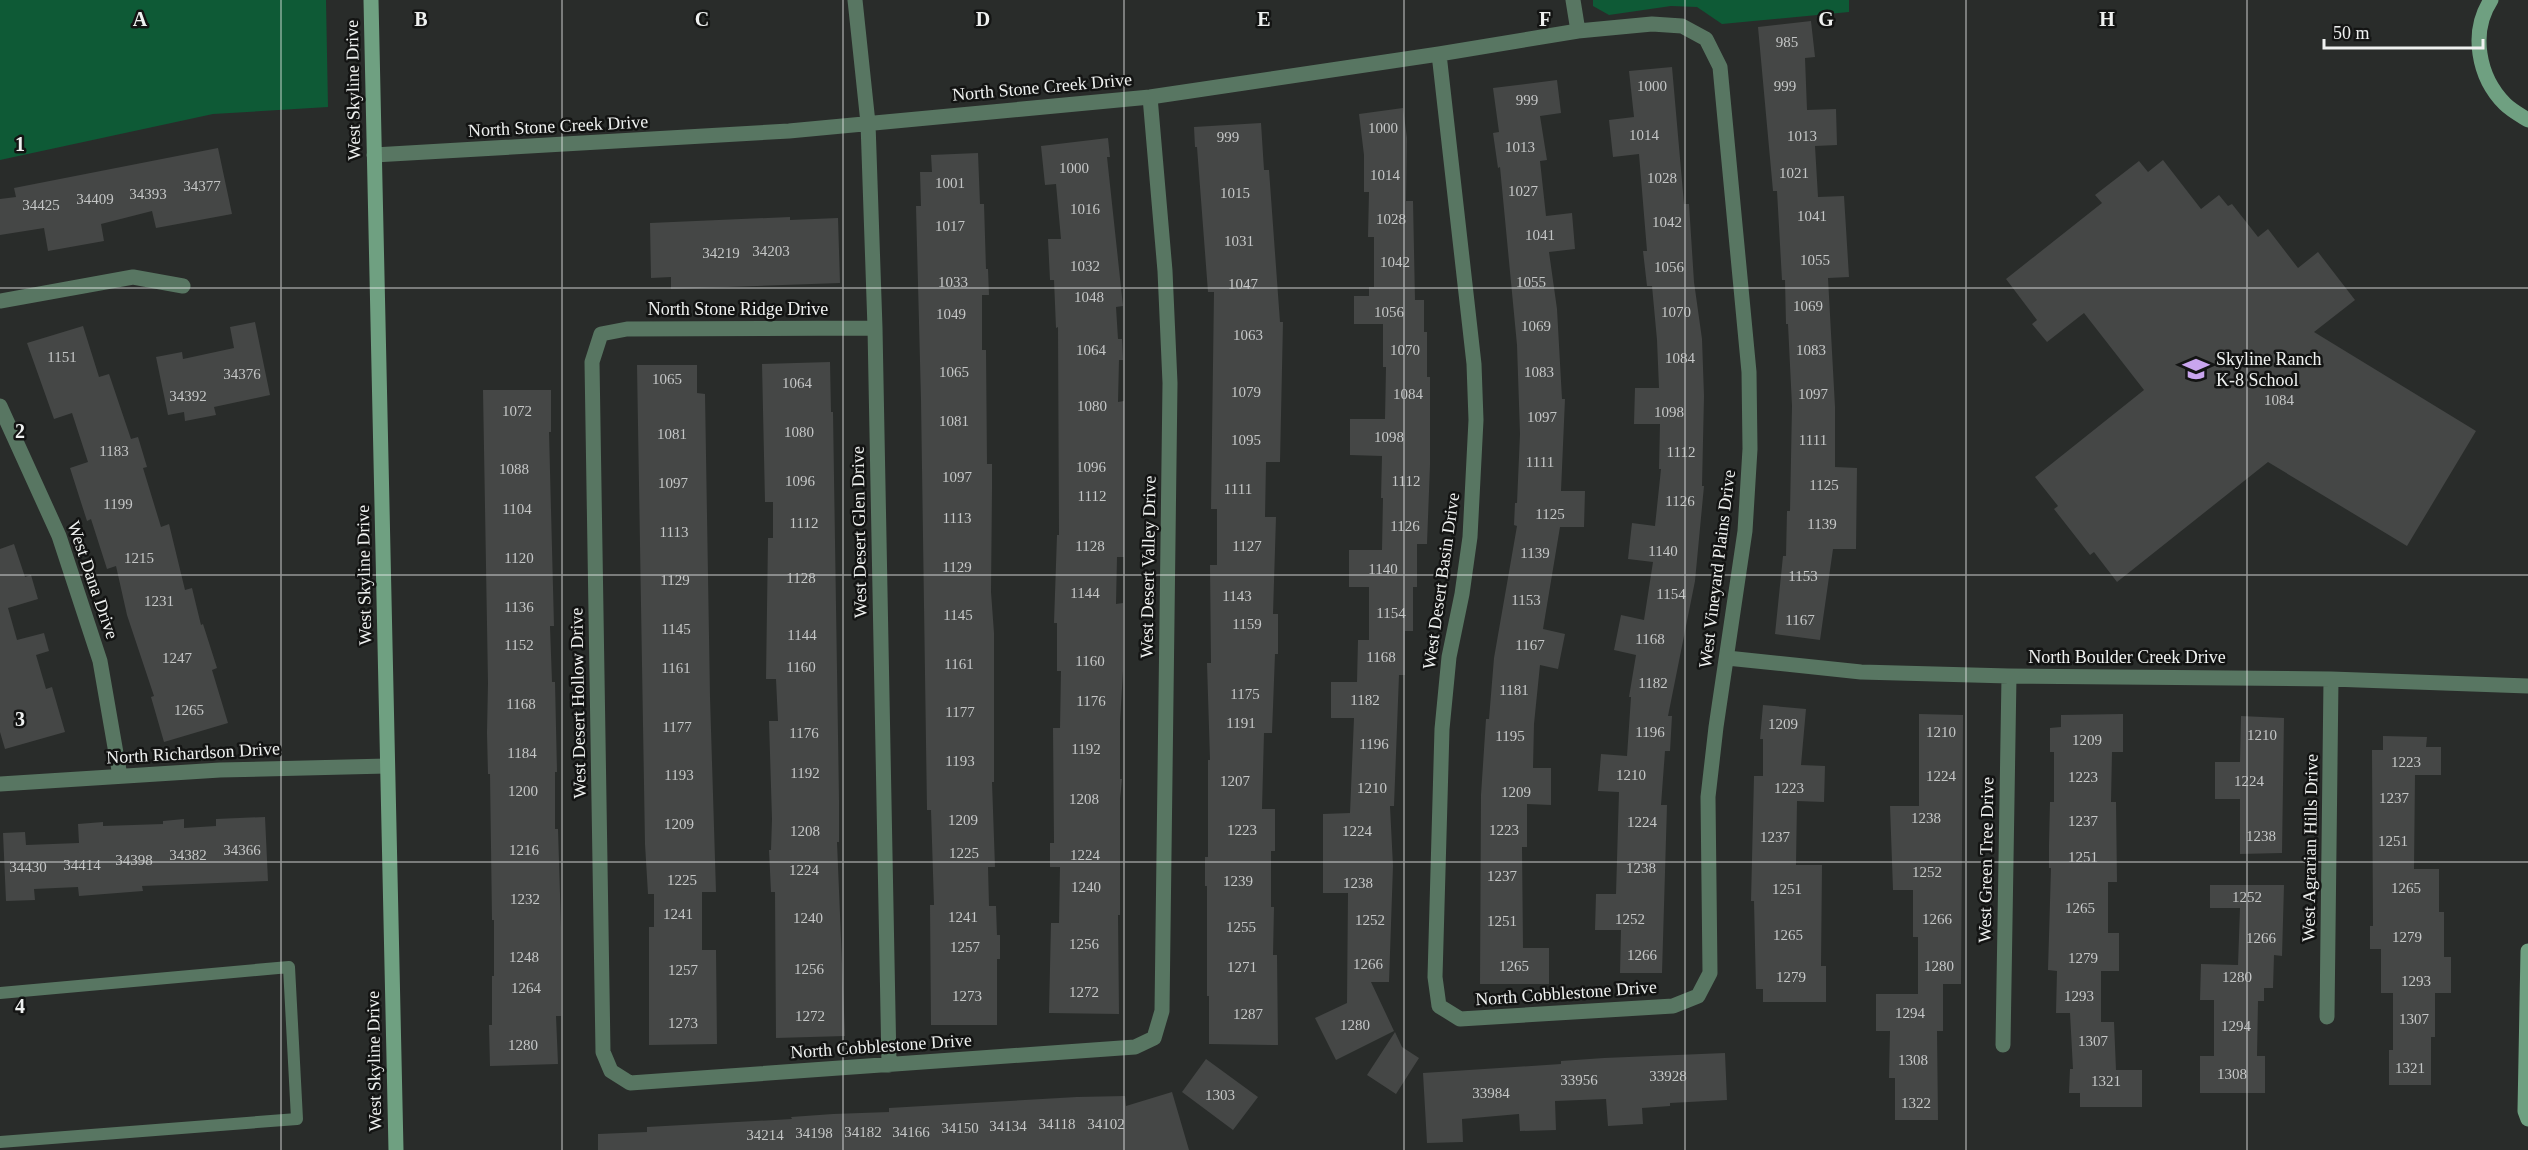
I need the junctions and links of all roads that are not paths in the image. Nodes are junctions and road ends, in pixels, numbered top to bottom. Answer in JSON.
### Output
{"nodes":[{"id":1,"x":371,"y":0,"type":"edge"},
{"id":2,"x":855,"y":0,"type":"edge"},
{"id":3,"x":1573,"y":0,"type":"edge"},
{"id":4,"x":2491,"y":0,"type":"edge"},
{"id":5,"x":1578,"y":31,"type":"junction"},
{"id":6,"x":1706,"y":39,"type":"joint"},
{"id":7,"x":1439,"y":54,"type":"junction"},
{"id":8,"x":1150,"y":97,"type":"junction"},
{"id":9,"x":2528,"y":120,"type":"edge"},
{"id":10,"x":868,"y":123,"type":"junction"},
{"id":11,"x":374,"y":155,"type":"junction"},
{"id":12,"x":183,"y":286,"type":"dead end"},
{"id":13,"x":0,"y":301,"type":"edge"},
{"id":14,"x":875,"y":328,"type":"junction"},
{"id":15,"x":601,"y":334,"type":"joint"},
{"id":16,"x":0,"y":406,"type":"edge"},
{"id":17,"x":1727,"y":658,"type":"junction"},
{"id":18,"x":2009,"y":676,"type":"junction"},
{"id":19,"x":2331,"y":679,"type":"junction"},
{"id":20,"x":2528,"y":686,"type":"edge"},
{"id":21,"x":387,"y":766,"type":"junction"},
{"id":22,"x":120,"y":776,"type":"junction"},
{"id":23,"x":0,"y":784,"type":"edge"},
{"id":24,"x":2528,"y":951,"type":"edge"},
{"id":25,"x":0,"y":993,"type":"edge"},
{"id":26,"x":1698,"y":996,"type":"joint"},
{"id":27,"x":1439,"y":1006,"type":"joint"},
{"id":28,"x":2327,"y":1017,"type":"dead end"},
{"id":29,"x":1154,"y":1038,"type":"joint"},
{"id":30,"x":2003,"y":1045,"type":"dead end"},
{"id":31,"x":889,"y":1065,"type":"junction"},
{"id":32,"x":611,"y":1071,"type":"joint"},
{"id":33,"x":2528,"y":1119,"type":"edge"},
{"id":34,"x":0,"y":1142,"type":"edge"},
{"id":35,"x":396,"y":1150,"type":"edge"}],
"edges":[{"from":1,"to":11,"type":"street","name":"West Skyline Drive"},
{"from":2,"to":10,"type":"street","name":"West Desert Glen Drive"},
{"from":3,"to":5,"type":"street"},
{"from":4,"to":9,"type":"street"},
{"from":5,"to":6,"type":"street","name":"North Stone Creek Drive"},
{"from":5,"to":7,"type":"street","name":"North Stone Creek Drive"},
{"from":6,"to":17,"type":"street","name":"West Vineyard Plains Drive"},
{"from":7,"to":8,"type":"street","name":"North Stone Creek Drive"},
{"from":7,"to":27,"type":"street","name":"West Desert Basin Drive"},
{"from":8,"to":10,"type":"street","name":"North Stone Creek Drive"},
{"from":8,"to":29,"type":"street","name":"West Desert Valley Drive"},
{"from":10,"to":11,"type":"street","name":"North Stone Creek Drive"},
{"from":10,"to":14,"type":"street","name":"West Desert Glen Drive"},
{"from":11,"to":21,"type":"street","name":"West Skyline Drive"},
{"from":12,"to":13,"type":"street"},
{"from":14,"to":15,"type":"street","name":"North Stone Ridge Drive"},
{"from":14,"to":31,"type":"street","name":"West Desert Glen Drive"},
{"from":15,"to":32,"type":"street","name":"West Desert Hollow Drive"},
{"from":16,"to":22,"type":"street","name":"West Dana Drive"},
{"from":17,"to":18,"type":"street","name":"North Boulder Creek Drive"},
{"from":17,"to":26,"type":"street","name":"West Vineyard Plains Drive"},
{"from":18,"to":19,"type":"street","name":"North Boulder Creek Drive"},
{"from":18,"to":30,"type":"street","name":"West Green Tree Drive"},
{"from":19,"to":20,"type":"street","name":"North Boulder Creek Drive"},
{"from":19,"to":28,"type":"street","name":"West Agrarian Hills Drive"},
{"from":21,"to":22,"type":"street","name":"North Richardson Drive"},
{"from":21,"to":35,"type":"street","name":"West Skyline Drive"},
{"from":22,"to":23,"type":"street","name":"North Richardson Drive"},
{"from":24,"to":33,"type":"street"},
{"from":25,"to":34,"type":"lane"},
{"from":26,"to":27,"type":"street","name":"North Cobblestone Drive"},
{"from":29,"to":31,"type":"street","name":"North Cobblestone Drive"},
{"from":31,"to":32,"type":"street","name":"North Cobblestone Drive"}]}
